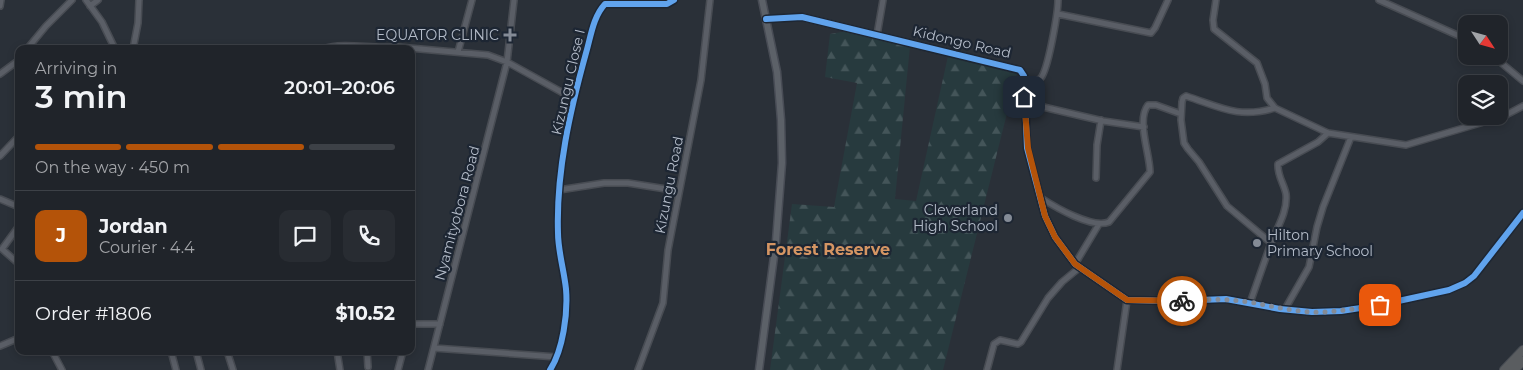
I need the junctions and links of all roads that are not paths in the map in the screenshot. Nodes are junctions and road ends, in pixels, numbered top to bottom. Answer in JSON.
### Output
{"nodes":[{"id":1,"x":2,"y":0,"type":"edge"},
{"id":2,"x":72,"y":0,"type":"edge"},
{"id":3,"x":86,"y":0,"type":"edge"},
{"id":4,"x":98,"y":0,"type":"edge"},
{"id":5,"x":138,"y":0,"type":"edge"},
{"id":6,"x":472,"y":0,"type":"edge"},
{"id":7,"x":514,"y":0,"type":"edge"},
{"id":8,"x":674,"y":0,"type":"edge"},
{"id":9,"x":710,"y":0,"type":"edge"},
{"id":10,"x":762,"y":0,"type":"edge"},
{"id":11,"x":883,"y":0,"type":"edge"},
{"id":12,"x":1058,"y":0,"type":"edge"},
{"id":13,"x":1168,"y":0,"type":"edge"},
{"id":14,"x":1216,"y":0,"type":"edge"},
{"id":15,"x":1379,"y":0,"type":"edge"},
{"id":16,"x":0,"y":6,"type":"edge"},
{"id":17,"x":90,"y":6,"type":"junction"},
{"id":18,"x":1058,"y":14,"type":"junction"},
{"id":19,"x":766,"y":19,"type":"junction"},
{"id":20,"x":877,"y":35,"type":"junction"},
{"id":21,"x":1458,"y":35,"type":"edge"},
{"id":22,"x":30,"y":45,"type":"edge"},
{"id":23,"x":113,"y":45,"type":"edge"},
{"id":24,"x":134,"y":45,"type":"edge"},
{"id":25,"x":415,"y":49,"type":"edge"},
{"id":26,"x":458,"y":52,"type":"junction"},
{"id":27,"x":508,"y":62,"type":"junction"},
{"id":28,"x":15,"y":63,"type":"edge"},
{"id":29,"x":1504,"y":65,"type":"edge"},
{"id":30,"x":0,"y":74,"type":"edge"},
{"id":31,"x":1025,"y":80,"type":"junction"},
{"id":32,"x":1523,"y":80,"type":"edge"},
{"id":33,"x":574,"y":100,"type":"junction"},
{"id":34,"x":1025,"y":104,"type":"junction"},
{"id":35,"x":1523,"y":106,"type":"edge"},
{"id":36,"x":1275,"y":108,"type":"junction"},
{"id":37,"x":1181,"y":114,"type":"junction"},
{"id":38,"x":1101,"y":120,"type":"junction"},
{"id":39,"x":1144,"y":127,"type":"junction"},
{"id":40,"x":1328,"y":133,"type":"junction"},
{"id":41,"x":1351,"y":137,"type":"junction"},
{"id":42,"x":15,"y":140,"type":"edge"},
{"id":43,"x":0,"y":156,"type":"edge"},
{"id":44,"x":1096,"y":178,"type":"dead end"},
{"id":45,"x":559,"y":190,"type":"junction"},
{"id":46,"x":679,"y":191,"type":"junction"},
{"id":47,"x":1041,"y":198,"type":"junction"},
{"id":48,"x":0,"y":199,"type":"edge"},
{"id":49,"x":15,"y":205,"type":"edge"},
{"id":50,"x":1523,"y":213,"type":"edge"},
{"id":51,"x":1099,"y":224,"type":"junction"},
{"id":52,"x":15,"y":231,"type":"edge"},
{"id":53,"x":1272,"y":243,"type":"junction"},
{"id":54,"x":15,"y":260,"type":"edge"},
{"id":55,"x":1077,"y":266,"type":"junction"},
{"id":56,"x":1127,"y":300,"type":"junction"},
{"id":57,"x":1250,"y":303,"type":"junction"},
{"id":58,"x":1285,"y":309,"type":"junction"},
{"id":59,"x":415,"y":324,"type":"edge"},
{"id":60,"x":440,"y":324,"type":"junction"},
{"id":61,"x":15,"y":340,"type":"edge"},
{"id":62,"x":0,"y":346,"type":"edge"},
{"id":63,"x":434,"y":348,"type":"junction"},
{"id":64,"x":1523,"y":350,"type":"edge"},
{"id":65,"x":54,"y":355,"type":"edge"},
{"id":66,"x":172,"y":355,"type":"edge"},
{"id":67,"x":197,"y":355,"type":"edge"},
{"id":68,"x":228,"y":355,"type":"edge"},
{"id":69,"x":338,"y":355,"type":"edge"},
{"id":70,"x":367,"y":355,"type":"edge"},
{"id":71,"x":402,"y":355,"type":"edge"},
{"id":72,"x":557,"y":357,"type":"junction"},
{"id":73,"x":1523,"y":361,"type":"edge"},
{"id":74,"x":368,"y":367,"type":"dead end"},
{"id":75,"x":62,"y":370,"type":"edge"},
{"id":76,"x":176,"y":370,"type":"edge"},
{"id":77,"x":201,"y":370,"type":"edge"},
{"id":78,"x":233,"y":370,"type":"edge"},
{"id":79,"x":340,"y":370,"type":"edge"},
{"id":80,"x":398,"y":370,"type":"edge"},
{"id":81,"x":428,"y":370,"type":"edge"},
{"id":82,"x":550,"y":370,"type":"edge"},
{"id":83,"x":555,"y":370,"type":"edge"},
{"id":84,"x":638,"y":370,"type":"edge"},
{"id":85,"x":759,"y":370,"type":"edge"},
{"id":86,"x":988,"y":370,"type":"edge"},
{"id":87,"x":1116,"y":370,"type":"edge"},
{"id":88,"x":1504,"y":370,"type":"edge"},
{"id":89,"x":1514,"y":370,"type":"edge"}],
"edges":[{"from":1,"to":16,"type":"street"},
{"from":2,"to":22,"type":"street"},
{"from":3,"to":17,"type":"street"},
{"from":4,"to":17,"type":"street"},
{"from":5,"to":24,"type":"street"},
{"from":6,"to":26,"type":"street"},
{"from":7,"to":27,"type":"street","name":"Nyamityobora Road"},
{"from":8,"to":33,"type":"street","name":"Kizungu Close I"},
{"from":9,"to":46,"type":"street","name":"Kizungu Road"},
{"from":10,"to":19,"type":"main road"},
{"from":11,"to":20,"type":"street"},
{"from":12,"to":18,"type":"street"},
{"from":13,"to":18,"type":"street"},
{"from":14,"to":36,"type":"street"},
{"from":15,"to":21,"type":"street"},
{"from":17,"to":23,"type":"street"},
{"from":18,"to":31,"type":"street"},
{"from":19,"to":20,"type":"street","name":"Kidongo Road"},
{"from":19,"to":85,"type":"main road"},
{"from":20,"to":31,"type":"street","name":"Kidongo Road"},
{"from":25,"to":26,"type":"street"},
{"from":26,"to":27,"type":"street"},
{"from":27,"to":33,"type":"street"},
{"from":27,"to":60,"type":"street","name":"Nyamityobora Road"},
{"from":28,"to":30,"type":"street"},
{"from":29,"to":32,"type":"street"},
{"from":31,"to":34,"type":"street"},
{"from":33,"to":45,"type":"street","name":"Kizungu Close I"},
{"from":34,"to":38,"type":"street"},
{"from":34,"to":47,"type":"street"},
{"from":35,"to":41,"type":"street"},
{"from":36,"to":37,"type":"street"},
{"from":36,"to":40,"type":"street"},
{"from":37,"to":39,"type":"street"},
{"from":37,"to":53,"type":"street"},
{"from":38,"to":39,"type":"street"},
{"from":38,"to":44,"type":"street"},
{"from":39,"to":51,"type":"street"},
{"from":40,"to":41,"type":"street"},
{"from":40,"to":53,"type":"street"},
{"from":41,"to":58,"type":"street"},
{"from":42,"to":43,"type":"street"},
{"from":45,"to":46,"type":"street"},
{"from":45,"to":72,"type":"street","name":"Kizungu Close I"},
{"from":46,"to":84,"type":"street","name":"Kizungu Road"},
{"from":47,"to":51,"type":"street"},
{"from":47,"to":55,"type":"street"},
{"from":48,"to":49,"type":"street"},
{"from":50,"to":58,"type":"street"},
{"from":51,"to":55,"type":"street"},
{"from":52,"to":54,"type":"street"},
{"from":53,"to":57,"type":"street"},
{"from":55,"to":56,"type":"street"},
{"from":55,"to":86,"type":"street"},
{"from":56,"to":57,"type":"street"},
{"from":56,"to":87,"type":"street"},
{"from":57,"to":58,"type":"street"},
{"from":59,"to":60,"type":"street"},
{"from":60,"to":63,"type":"street","name":"Nyamityobora Road"},
{"from":61,"to":62,"type":"street"},
{"from":63,"to":72,"type":"street"},
{"from":63,"to":81,"type":"street","name":"Nyamityobora Road"},
{"from":64,"to":88,"type":"highway"},
{"from":65,"to":75,"type":"street"},
{"from":66,"to":76,"type":"street"},
{"from":67,"to":77,"type":"street"},
{"from":68,"to":78,"type":"street"},
{"from":69,"to":79,"type":"street"},
{"from":70,"to":74,"type":"street"},
{"from":71,"to":80,"type":"street"},
{"from":72,"to":82,"type":"street"},
{"from":72,"to":83,"type":"street"},
{"from":73,"to":89,"type":"highway"}]}
